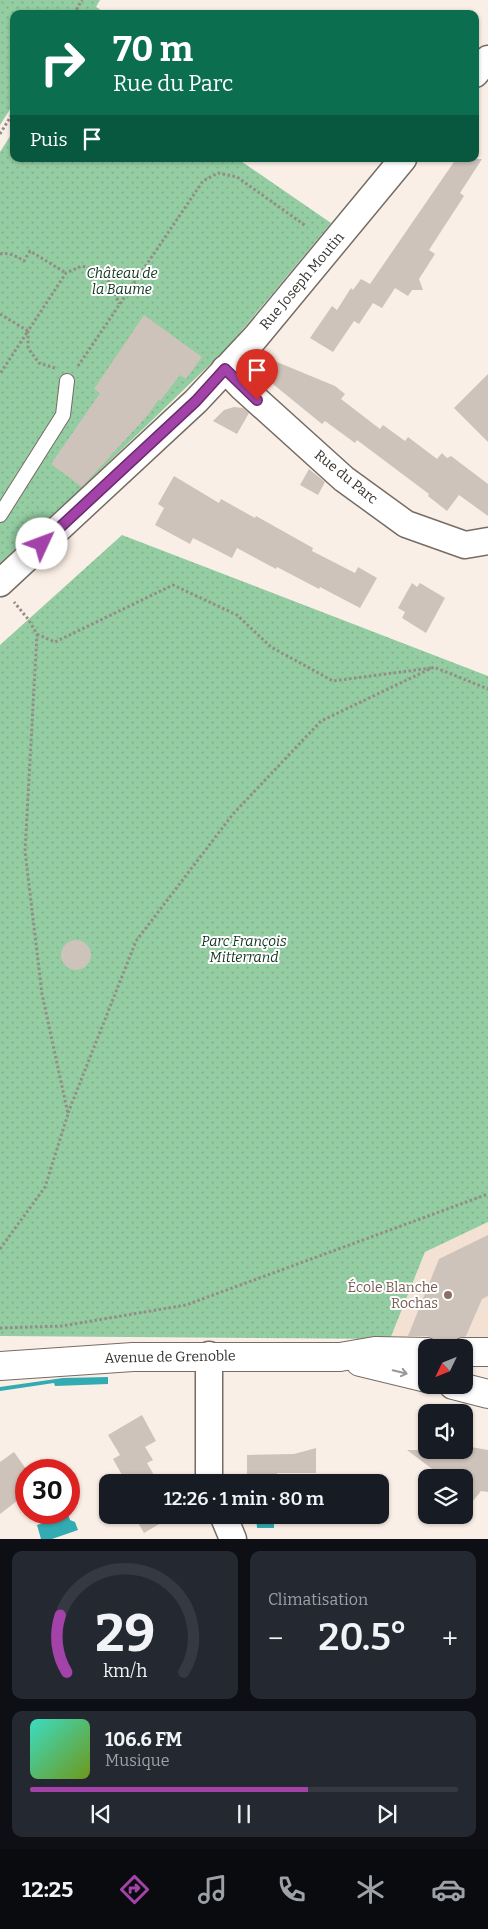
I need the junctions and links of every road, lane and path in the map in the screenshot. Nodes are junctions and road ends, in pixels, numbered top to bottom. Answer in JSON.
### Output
{"nodes":[{"id":1,"x":488,"y":59,"type":"edge"},
{"id":2,"x":479,"y":69,"type":"edge"},
{"id":3,"x":10,"y":118,"type":"edge"},
{"id":4,"x":0,"y":134,"type":"edge"},
{"id":5,"x":401,"y":162,"type":"edge"},
{"id":6,"x":306,"y":226,"type":"dead end"},
{"id":7,"x":0,"y":254,"type":"edge"},
{"id":8,"x":66,"y":273,"type":"junction"},
{"id":9,"x":119,"y":304,"type":"junction"},
{"id":10,"x":0,"y":314,"type":"edge"},
{"id":11,"x":28,"y":331,"type":"junction"},
{"id":12,"x":78,"y":364,"type":"junction"},
{"id":13,"x":71,"y":366,"type":"dead end"},
{"id":14,"x":57,"y":368,"type":"dead end"},
{"id":15,"x":225,"y":369,"type":"junction"},
{"id":16,"x":0,"y":374,"type":"edge"},
{"id":17,"x":67,"y":381,"type":"joint"},
{"id":18,"x":0,"y":515,"type":"edge"},
{"id":19,"x":488,"y":541,"type":"edge"},
{"id":20,"x":6,"y":592,"type":"edge"},
{"id":21,"x":37,"y":634,"type":"junction"},
{"id":22,"x":434,"y":667,"type":"junction"},
{"id":23,"x":488,"y":688,"type":"edge"},
{"id":24,"x":68,"y":1114,"type":"junction"},
{"id":25,"x":488,"y":1194,"type":"edge"},
{"id":26,"x":0,"y":1249,"type":"edge"},
{"id":27,"x":0,"y":1328,"type":"edge"},
{"id":28,"x":418,"y":1352,"type":"edge"},
{"id":29,"x":473,"y":1352,"type":"edge"},
{"id":30,"x":488,"y":1352,"type":"edge"},
{"id":31,"x":209,"y":1356,"type":"junction"},
{"id":32,"x":340,"y":1357,"type":"junction"},
{"id":33,"x":0,"y":1366,"type":"edge"},
{"id":34,"x":418,"y":1376,"type":"edge"},
{"id":35,"x":473,"y":1390,"type":"edge"},
{"id":36,"x":488,"y":1394,"type":"edge"},
{"id":37,"x":209,"y":1474,"type":"edge"},
{"id":38,"x":227,"y":1524,"type":"edge"},
{"id":39,"x":233,"y":1539,"type":"edge"}],
"edges":[{"from":1,"to":2,"type":"street"},
{"from":3,"to":4,"type":"path"},
{"from":5,"to":15,"type":"street","name":"Rue Joseph Moutin"},
{"from":6,"to":9,"type":"path"},
{"from":7,"to":8,"type":"path"},
{"from":8,"to":9,"type":"path"},
{"from":8,"to":11,"type":"path"},
{"from":9,"to":12,"type":"path"},
{"from":10,"to":11,"type":"path"},
{"from":11,"to":14,"type":"path"},
{"from":11,"to":16,"type":"path"},
{"from":12,"to":13,"type":"path"},
{"from":12,"to":17,"type":"path"},
{"from":15,"to":19,"type":"street","name":"Rue du Parc"},
{"from":15,"to":20,"type":"street","name":"Rue Joseph Moutin"},
{"from":17,"to":18,"type":"lane"},
{"from":20,"to":21,"type":"path"},
{"from":21,"to":22,"type":"path"},
{"from":21,"to":24,"type":"path"},
{"from":22,"to":23,"type":"path"},
{"from":22,"to":24,"type":"path"},
{"from":24,"to":26,"type":"path"},
{"from":25,"to":27,"type":"path"},
{"from":28,"to":32,"type":"street","name":"Avenue de Grenoble"},
{"from":29,"to":30,"type":"street"},
{"from":31,"to":32,"type":"street","name":"Avenue de Grenoble"},
{"from":31,"to":33,"type":"street","name":"Avenue de Grenoble"},
{"from":31,"to":37,"type":"street"},
{"from":32,"to":34,"type":"street","name":"Avenue de Grenoble","one_way":true},
{"from":35,"to":36,"type":"street"},
{"from":38,"to":39,"type":"street"}]}
